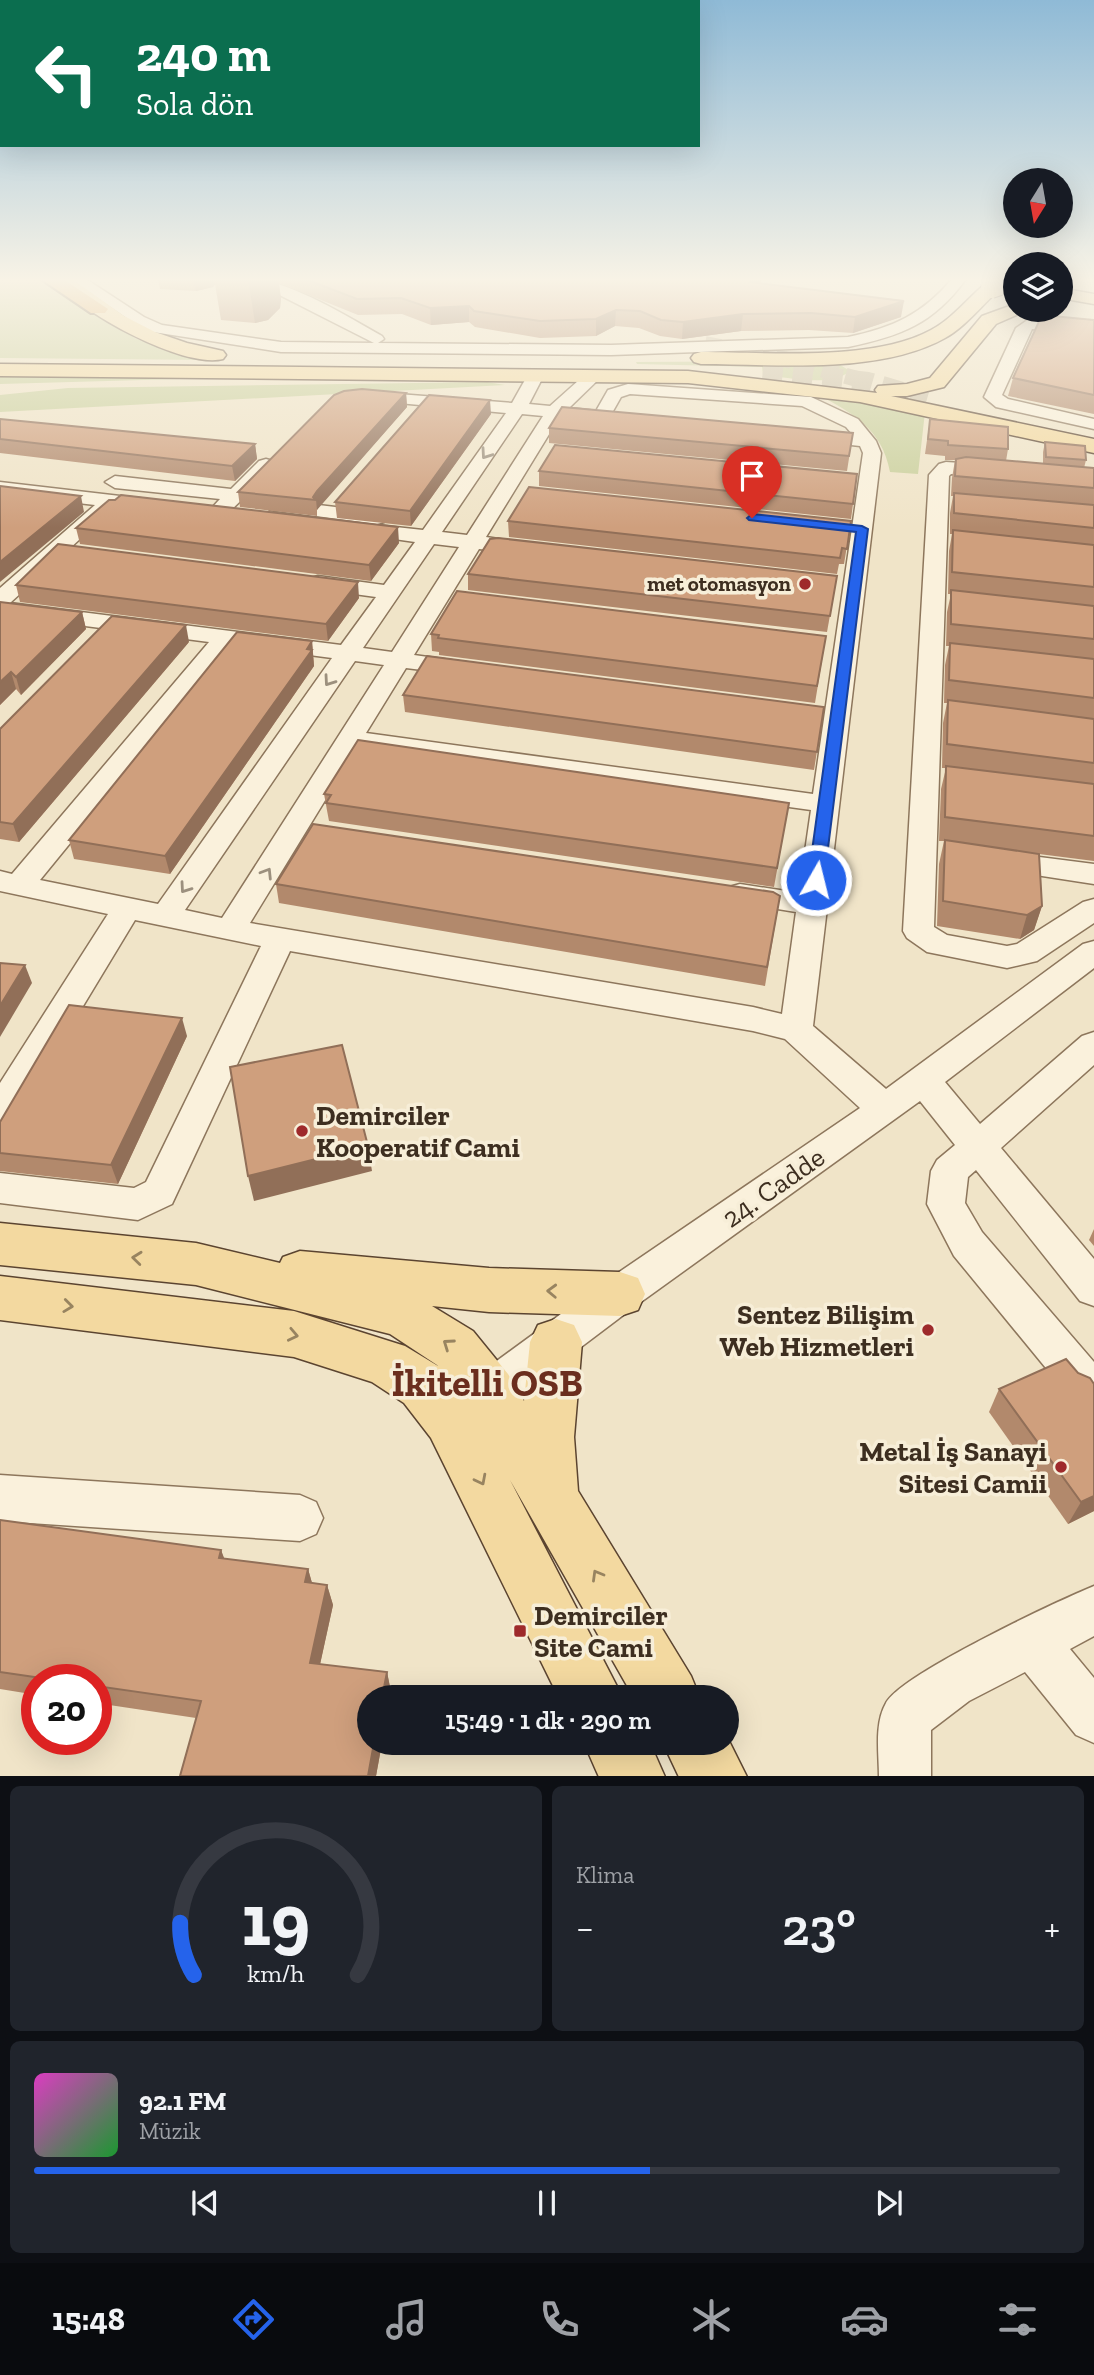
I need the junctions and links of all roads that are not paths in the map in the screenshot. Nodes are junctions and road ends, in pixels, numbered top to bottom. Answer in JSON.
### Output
{"nodes":[{"id":1,"x":329,"y":362,"type":"edge"},
{"id":2,"x":376,"y":362,"type":"edge"},
{"id":3,"x":458,"y":362,"type":"edge"},
{"id":4,"x":476,"y":362,"type":"edge"},
{"id":5,"x":514,"y":362,"type":"edge"},
{"id":6,"x":846,"y":362,"type":"edge"},
{"id":7,"x":938,"y":362,"type":"edge"},
{"id":8,"x":953,"y":362,"type":"edge"},
{"id":9,"x":955,"y":362,"type":"edge"},
{"id":10,"x":1009,"y":362,"type":"edge"},
{"id":11,"x":0,"y":363,"type":"edge"},
{"id":12,"x":428,"y":366,"type":"junction"},
{"id":13,"x":0,"y":370,"type":"edge"},
{"id":14,"x":763,"y":370,"type":"tunnel mouth"},
{"id":15,"x":536,"y":376,"type":"junction"},
{"id":16,"x":594,"y":376,"type":"junction"},
{"id":17,"x":688,"y":377,"type":"junction"},
{"id":18,"x":814,"y":383,"type":"junction"},
{"id":19,"x":0,"y":388,"type":"edge"},
{"id":20,"x":342,"y":397,"type":"edge"},
{"id":21,"x":916,"y":399,"type":"junction"},
{"id":22,"x":425,"y":400,"type":"junction"},
{"id":23,"x":518,"y":408,"type":"junction"},
{"id":24,"x":554,"y":412,"type":"junction"},
{"id":25,"x":602,"y":416,"type":"junction"},
{"id":26,"x":628,"y":419,"type":"edge"},
{"id":27,"x":407,"y":421,"type":"edge"},
{"id":28,"x":1094,"y":424,"type":"edge"},
{"id":29,"x":788,"y":433,"type":"edge"},
{"id":30,"x":1094,"y":433,"type":"edge"},
{"id":31,"x":1094,"y":439,"type":"edge"},
{"id":32,"x":867,"y":441,"type":"junction"},
{"id":33,"x":1094,"y":446,"type":"edge"},
{"id":34,"x":250,"y":450,"type":"edge"},
{"id":35,"x":1015,"y":473,"type":"edge"},
{"id":36,"x":102,"y":480,"type":"dead end"},
{"id":37,"x":505,"y":491,"type":"junction"},
{"id":38,"x":345,"y":492,"type":"edge"},
{"id":39,"x":5,"y":494,"type":"edge"},
{"id":40,"x":533,"y":494,"type":"edge"},
{"id":41,"x":111,"y":501,"type":"junction"},
{"id":42,"x":237,"y":509,"type":"junction"},
{"id":43,"x":328,"y":512,"type":"junction"},
{"id":44,"x":432,"y":531,"type":"junction"},
{"id":45,"x":936,"y":541,"type":"junction"},
{"id":46,"x":474,"y":542,"type":"junction"},
{"id":47,"x":962,"y":544,"type":"edge"},
{"id":48,"x":57,"y":550,"type":"junction"},
{"id":49,"x":542,"y":550,"type":"edge"},
{"id":50,"x":83,"y":553,"type":"edge"},
{"id":51,"x":297,"y":580,"type":"edge"},
{"id":52,"x":828,"y":583,"type":"edge"},
{"id":53,"x":855,"y":586,"type":"junction"},
{"id":54,"x":390,"y":592,"type":"junction"},
{"id":55,"x":439,"y":596,"type":"junction"},
{"id":56,"x":0,"y":600,"type":"edge"},
{"id":57,"x":467,"y":600,"type":"edge"},
{"id":58,"x":933,"y":601,"type":"junction"},
{"id":59,"x":960,"y":604,"type":"edge"},
{"id":60,"x":0,"y":608,"type":"edge"},
{"id":61,"x":109,"y":622,"type":"junction"},
{"id":62,"x":226,"y":637,"type":"junction"},
{"id":63,"x":91,"y":641,"type":"edge"},
{"id":64,"x":820,"y":642,"type":"edge"},
{"id":65,"x":847,"y":646,"type":"junction"},
{"id":66,"x":348,"y":653,"type":"junction"},
{"id":67,"x":931,"y":654,"type":"junction"},
{"id":68,"x":958,"y":657,"type":"edge"},
{"id":69,"x":400,"y":660,"type":"junction"},
{"id":70,"x":482,"y":671,"type":"edge"},
{"id":71,"x":928,"y":711,"type":"junction"},
{"id":72,"x":810,"y":713,"type":"edge"},
{"id":73,"x":956,"y":714,"type":"edge"},
{"id":74,"x":838,"y":716,"type":"junction"},
{"id":75,"x":351,"y":738,"type":"junction"},
{"id":76,"x":826,"y":804,"type":"junction"},
{"id":77,"x":948,"y":854,"type":"junction"},
{"id":78,"x":1094,"y":874,"type":"edge"},
{"id":79,"x":10,"y":883,"type":"edge"},
{"id":80,"x":709,"y":890,"type":"edge"},
{"id":81,"x":813,"y":905,"type":"junction"},
{"id":82,"x":127,"y":909,"type":"junction"},
{"id":83,"x":1094,"y":909,"type":"edge"},
{"id":84,"x":165,"y":917,"type":"junction"},
{"id":85,"x":230,"y":930,"type":"junction"},
{"id":86,"x":281,"y":939,"type":"junction"},
{"id":87,"x":1094,"y":952,"type":"edge"},
{"id":88,"x":796,"y":1030,"type":"junction"},
{"id":89,"x":1094,"y":1045,"type":"edge"},
{"id":90,"x":923,"y":1080,"type":"junction"},
{"id":91,"x":885,"y":1109,"type":"junction"},
{"id":92,"x":0,"y":1112,"type":"edge"},
{"id":93,"x":978,"y":1146,"type":"junction"},
{"id":94,"x":0,"y":1188,"type":"edge"},
{"id":95,"x":0,"y":1244,"type":"edge"},
{"id":96,"x":196,"y":1264,"type":"junction"},
{"id":97,"x":1094,"y":1288,"type":"edge"},
{"id":98,"x":620,"y":1294,"type":"junction"},
{"id":99,"x":0,"y":1298,"type":"edge"},
{"id":100,"x":556,"y":1342,"type":"junction"},
{"id":101,"x":1094,"y":1385,"type":"edge"},
{"id":102,"x":470,"y":1406,"type":"junction"},
{"id":103,"x":551,"y":1497,"type":"junction"},
{"id":104,"x":0,"y":1499,"type":"edge"},
{"id":105,"x":300,"y":1518,"type":"dead end"},
{"id":106,"x":1094,"y":1611,"type":"edge"},
{"id":107,"x":1032,"y":1642,"type":"junction"},
{"id":108,"x":587,"y":1685,"type":"edge"},
{"id":109,"x":660,"y":1685,"type":"edge"},
{"id":110,"x":1094,"y":1717,"type":"edge"},
{"id":111,"x":622,"y":1755,"type":"edge"},
{"id":112,"x":702,"y":1755,"type":"edge"},
{"id":113,"x":633,"y":1776,"type":"edge"},
{"id":114,"x":715,"y":1776,"type":"edge"},
{"id":115,"x":905,"y":1776,"type":"edge"}],
"edges":[{"from":1,"to":12,"type":"main road"},
{"from":2,"to":13,"type":"main road"},
{"from":3,"to":19,"type":"main road"},
{"from":4,"to":12,"type":"main road"},
{"from":5,"to":15,"type":"main road"},
{"from":6,"to":18,"type":"main road"},
{"from":7,"to":21,"type":"main road"},
{"from":8,"to":21,"type":"main road"},
{"from":9,"to":30,"type":"main road"},
{"from":10,"to":28,"type":"street"},
{"from":11,"to":12,"type":"main road"},
{"from":12,"to":14,"type":"main road"},
{"from":15,"to":16,"type":"main road"},
{"from":15,"to":23,"type":"street"},
{"from":16,"to":17,"type":"main road"},
{"from":16,"to":24,"type":"street"},
{"from":17,"to":18,"type":"main road"},
{"from":17,"to":21,"type":"main road"},
{"from":18,"to":21,"type":"main road"},
{"from":20,"to":22,"type":"street"},
{"from":21,"to":31,"type":"main road"},
{"from":21,"to":33,"type":"main road"},
{"from":22,"to":23,"type":"street"},
{"from":22,"to":27,"type":"street"},
{"from":23,"to":24,"type":"street"},
{"from":23,"to":44,"type":"street","one_way":true},
{"from":24,"to":25,"type":"street"},
{"from":24,"to":37,"type":"street"},
{"from":25,"to":26,"type":"street"},
{"from":25,"to":32,"type":"street"},
{"from":29,"to":32,"type":"street"},
{"from":32,"to":53,"type":"street"},
{"from":34,"to":42,"type":"street"},
{"from":35,"to":45,"type":"street"},
{"from":36,"to":42,"type":"street"},
{"from":37,"to":40,"type":"street"},
{"from":37,"to":46,"type":"street"},
{"from":38,"to":43,"type":"street"},
{"from":39,"to":41,"type":"street"},
{"from":41,"to":42,"type":"street"},
{"from":41,"to":48,"type":"street"},
{"from":42,"to":43,"type":"street"},
{"from":42,"to":44,"type":"street"},
{"from":43,"to":44,"type":"street"},
{"from":44,"to":46,"type":"street"},
{"from":44,"to":54,"type":"street"},
{"from":45,"to":47,"type":"street"},
{"from":45,"to":58,"type":"street"},
{"from":46,"to":49,"type":"street"},
{"from":46,"to":55,"type":"street"},
{"from":48,"to":50,"type":"street"},
{"from":48,"to":56,"type":"street"},
{"from":51,"to":54,"type":"street"},
{"from":52,"to":53,"type":"street"},
{"from":53,"to":65,"type":"street"},
{"from":54,"to":66,"type":"street"},
{"from":55,"to":57,"type":"street"},
{"from":55,"to":69,"type":"street"},
{"from":58,"to":59,"type":"street"},
{"from":58,"to":67,"type":"street"},
{"from":60,"to":61,"type":"street"},
{"from":61,"to":62,"type":"street"},
{"from":61,"to":63,"type":"street"},
{"from":62,"to":66,"type":"street"},
{"from":62,"to":79,"type":"street"},
{"from":64,"to":65,"type":"street"},
{"from":65,"to":74,"type":"street"},
{"from":66,"to":69,"type":"street"},
{"from":66,"to":84,"type":"street","one_way":true},
{"from":67,"to":68,"type":"street"},
{"from":67,"to":71,"type":"street"},
{"from":69,"to":70,"type":"street"},
{"from":69,"to":75,"type":"street"},
{"from":71,"to":73,"type":"street"},
{"from":71,"to":77,"type":"street"},
{"from":72,"to":74,"type":"street"},
{"from":74,"to":76,"type":"street"},
{"from":75,"to":76,"type":"street"},
{"from":85,"to":75,"type":"street","one_way":true},
{"from":76,"to":81,"type":"street"},
{"from":77,"to":78,"type":"street"},
{"from":77,"to":83,"type":"street"},
{"from":79,"to":82,"type":"street"},
{"from":80,"to":81,"type":"street"},
{"from":81,"to":88,"type":"street"},
{"from":82,"to":84,"type":"street"},
{"from":82,"to":92,"type":"street"},
{"from":84,"to":85,"type":"street"},
{"from":85,"to":86,"type":"street"},
{"from":86,"to":88,"type":"street"},
{"from":86,"to":94,"type":"street"},
{"from":87,"to":90,"type":"street","name":"24. Cadde"},
{"from":88,"to":91,"type":"street"},
{"from":89,"to":93,"type":"street"},
{"from":90,"to":91,"type":"street","name":"24. Cadde"},
{"from":90,"to":93,"type":"street"},
{"from":91,"to":98,"type":"street","name":"24. Cadde"},
{"from":93,"to":97,"type":"street"},
{"from":93,"to":101,"type":"street"},
{"from":96,"to":95,"type":"main road","one_way":true},
{"from":98,"to":96,"type":"main road","one_way":true},
{"from":102,"to":96,"type":"main road","one_way":true},
{"from":98,"to":100,"type":"street","name":"24. Cadde"},
{"from":99,"to":102,"type":"main road","one_way":true},
{"from":100,"to":102,"type":"street","name":"24. Cadde"},
{"from":100,"to":103,"type":"main road"},
{"from":102,"to":103,"type":"main road"},
{"from":102,"to":108,"type":"main road","one_way":true},
{"from":109,"to":103,"type":"main road","one_way":true},
{"from":104,"to":105,"type":"street"},
{"from":106,"to":107,"type":"street"},
{"from":107,"to":110,"type":"street"},
{"from":107,"to":115,"type":"street"},
{"from":111,"to":113,"type":"main road"},
{"from":112,"to":114,"type":"main road"}]}
